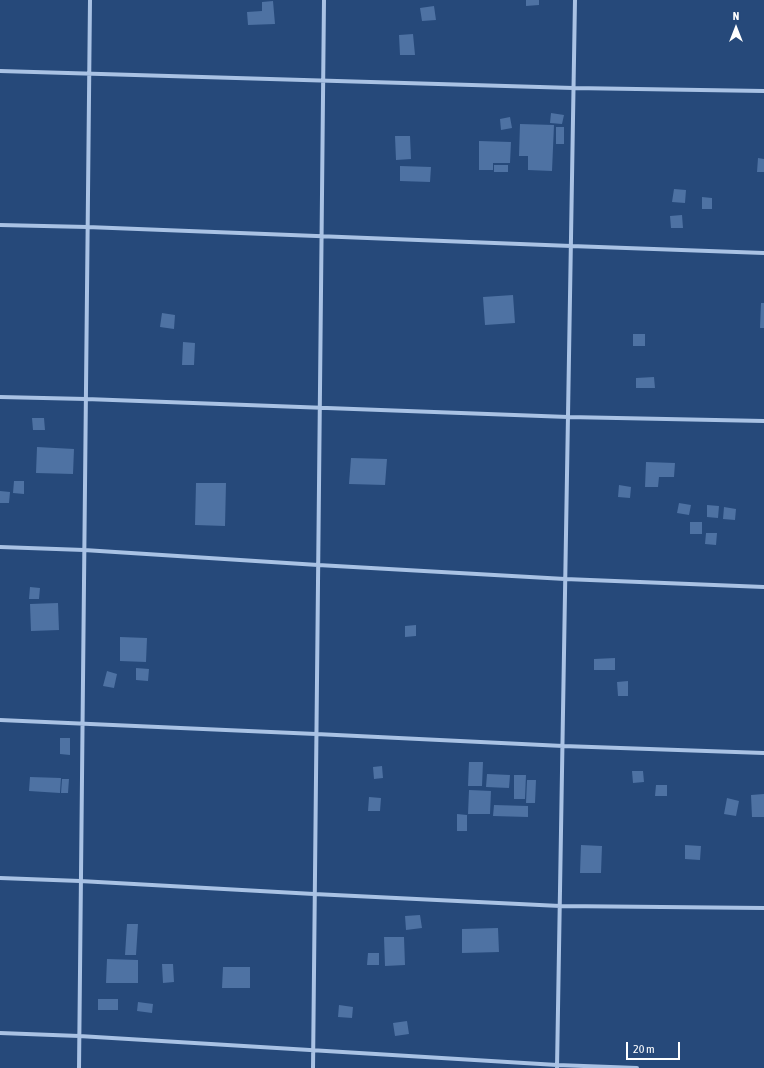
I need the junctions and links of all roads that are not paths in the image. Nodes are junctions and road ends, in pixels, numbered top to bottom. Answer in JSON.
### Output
{"nodes":[{"id":1,"x":90,"y":0,"type":"edge"},
{"id":2,"x":324,"y":0,"type":"edge"},
{"id":3,"x":575,"y":0,"type":"edge"},
{"id":4,"x":0,"y":71,"type":"edge"},
{"id":5,"x":89,"y":73,"type":"junction"},
{"id":6,"x":323,"y":81,"type":"junction"},
{"id":7,"x":573,"y":88,"type":"junction"},
{"id":8,"x":764,"y":91,"type":"edge"},
{"id":9,"x":0,"y":225,"type":"edge"},
{"id":10,"x":87,"y":227,"type":"junction"},
{"id":11,"x":321,"y":236,"type":"junction"},
{"id":12,"x":570,"y":246,"type":"junction"},
{"id":13,"x":764,"y":253,"type":"edge"},
{"id":14,"x":0,"y":397,"type":"edge"},
{"id":15,"x":86,"y":399,"type":"junction"},
{"id":16,"x":320,"y":408,"type":"junction"},
{"id":17,"x":568,"y":417,"type":"junction"},
{"id":18,"x":764,"y":421,"type":"edge"},
{"id":19,"x":0,"y":547,"type":"edge"},
{"id":20,"x":84,"y":550,"type":"junction"},
{"id":21,"x":318,"y":565,"type":"junction"},
{"id":22,"x":565,"y":579,"type":"junction"},
{"id":23,"x":764,"y":587,"type":"edge"},
{"id":24,"x":0,"y":720,"type":"edge"},
{"id":25,"x":82,"y":723,"type":"junction"},
{"id":26,"x":316,"y":734,"type":"junction"},
{"id":27,"x":563,"y":746,"type":"junction"},
{"id":28,"x":764,"y":753,"type":"edge"},
{"id":29,"x":0,"y":878,"type":"edge"},
{"id":30,"x":80,"y":881,"type":"junction"},
{"id":31,"x":314,"y":894,"type":"junction"},
{"id":32,"x":560,"y":906,"type":"junction"},
{"id":33,"x":764,"y":908,"type":"edge"},
{"id":34,"x":0,"y":1033,"type":"edge"},
{"id":35,"x":79,"y":1036,"type":"junction"},
{"id":36,"x":313,"y":1050,"type":"junction"},
{"id":37,"x":557,"y":1067,"type":"edge"},
{"id":38,"x":79,"y":1068,"type":"edge"},
{"id":39,"x":313,"y":1068,"type":"edge"},
{"id":40,"x":637,"y":1068,"type":"edge"}],
"edges":[{"from":1,"to":5,"type":"street"},
{"from":2,"to":6,"type":"street"},
{"from":3,"to":7,"type":"street"},
{"from":4,"to":5,"type":"street"},
{"from":5,"to":6,"type":"street"},
{"from":5,"to":10,"type":"street"},
{"from":6,"to":7,"type":"street"},
{"from":6,"to":11,"type":"street"},
{"from":7,"to":8,"type":"street"},
{"from":7,"to":12,"type":"street"},
{"from":9,"to":10,"type":"street"},
{"from":10,"to":11,"type":"street"},
{"from":10,"to":15,"type":"street"},
{"from":11,"to":12,"type":"street"},
{"from":11,"to":16,"type":"street"},
{"from":12,"to":13,"type":"street"},
{"from":12,"to":17,"type":"street"},
{"from":14,"to":15,"type":"street"},
{"from":15,"to":16,"type":"street"},
{"from":15,"to":20,"type":"street"},
{"from":16,"to":17,"type":"street"},
{"from":16,"to":21,"type":"street"},
{"from":17,"to":18,"type":"street"},
{"from":17,"to":22,"type":"street"},
{"from":19,"to":20,"type":"street"},
{"from":20,"to":21,"type":"street"},
{"from":20,"to":25,"type":"street"},
{"from":21,"to":22,"type":"street"},
{"from":21,"to":26,"type":"street"},
{"from":22,"to":23,"type":"street"},
{"from":22,"to":27,"type":"street"},
{"from":24,"to":25,"type":"street"},
{"from":25,"to":26,"type":"street"},
{"from":25,"to":30,"type":"street"},
{"from":26,"to":27,"type":"street"},
{"from":26,"to":31,"type":"street"},
{"from":27,"to":28,"type":"street"},
{"from":27,"to":32,"type":"street"},
{"from":29,"to":30,"type":"street"},
{"from":30,"to":31,"type":"street"},
{"from":30,"to":35,"type":"street"},
{"from":31,"to":32,"type":"street"},
{"from":31,"to":36,"type":"street"},
{"from":32,"to":33,"type":"street"},
{"from":32,"to":37,"type":"street"},
{"from":34,"to":35,"type":"street"},
{"from":35,"to":36,"type":"street"},
{"from":35,"to":38,"type":"street"},
{"from":36,"to":37,"type":"street"},
{"from":36,"to":39,"type":"street"},
{"from":37,"to":40,"type":"street"}]}
